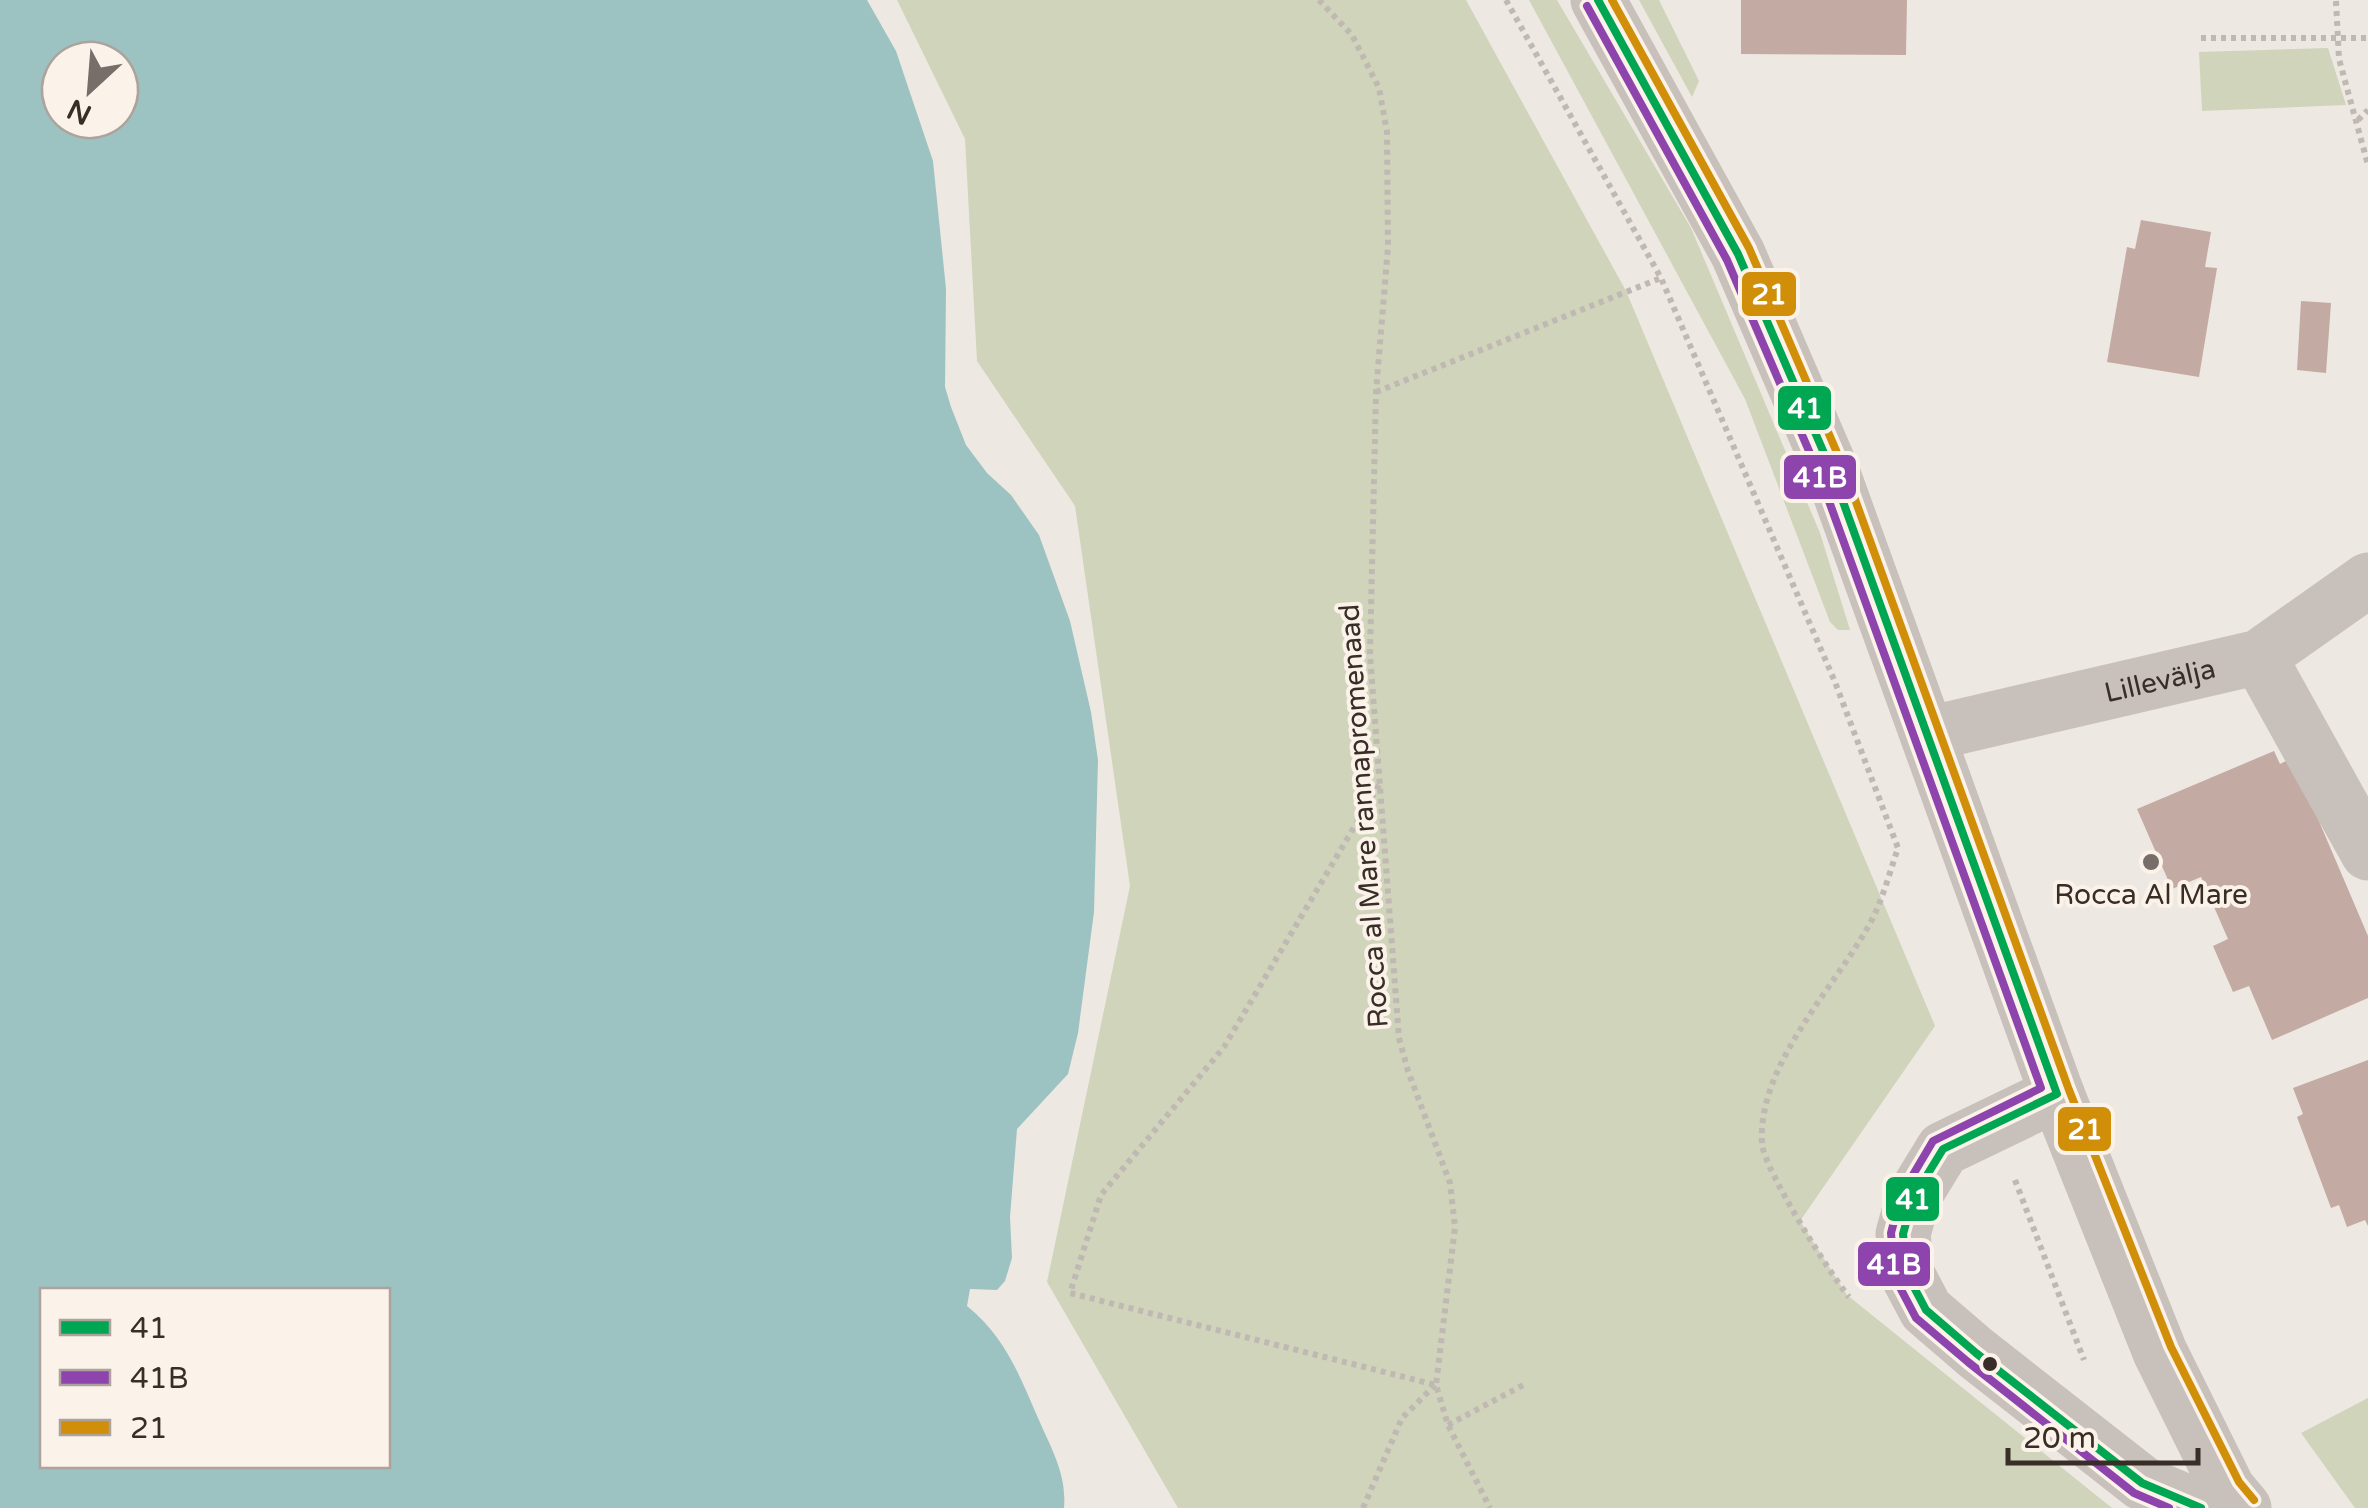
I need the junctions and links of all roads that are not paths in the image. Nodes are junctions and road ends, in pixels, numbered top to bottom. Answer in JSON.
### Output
{"nodes":[{"id":1,"x":1598,"y":0,"type":"edge"},
{"id":2,"x":2368,"y":580,"type":"edge"},
{"id":3,"x":2259,"y":657,"type":"junction"},
{"id":4,"x":1928,"y":734,"type":"junction"},
{"id":5,"x":2368,"y":853,"type":"edge"},
{"id":6,"x":2057,"y":1094,"type":"junction"},
{"id":7,"x":2201,"y":1508,"type":"edge"},
{"id":8,"x":2244,"y":1508,"type":"edge"}],
"edges":[{"from":1,"to":4,"type":"street"},
{"from":2,"to":3,"type":"street","name":"Lillevälja"},
{"from":3,"to":4,"type":"street","name":"Lillevälja"},
{"from":3,"to":5,"type":"street"},
{"from":4,"to":6,"type":"street"},
{"from":6,"to":7,"type":"street"},
{"from":6,"to":8,"type":"street"}]}
